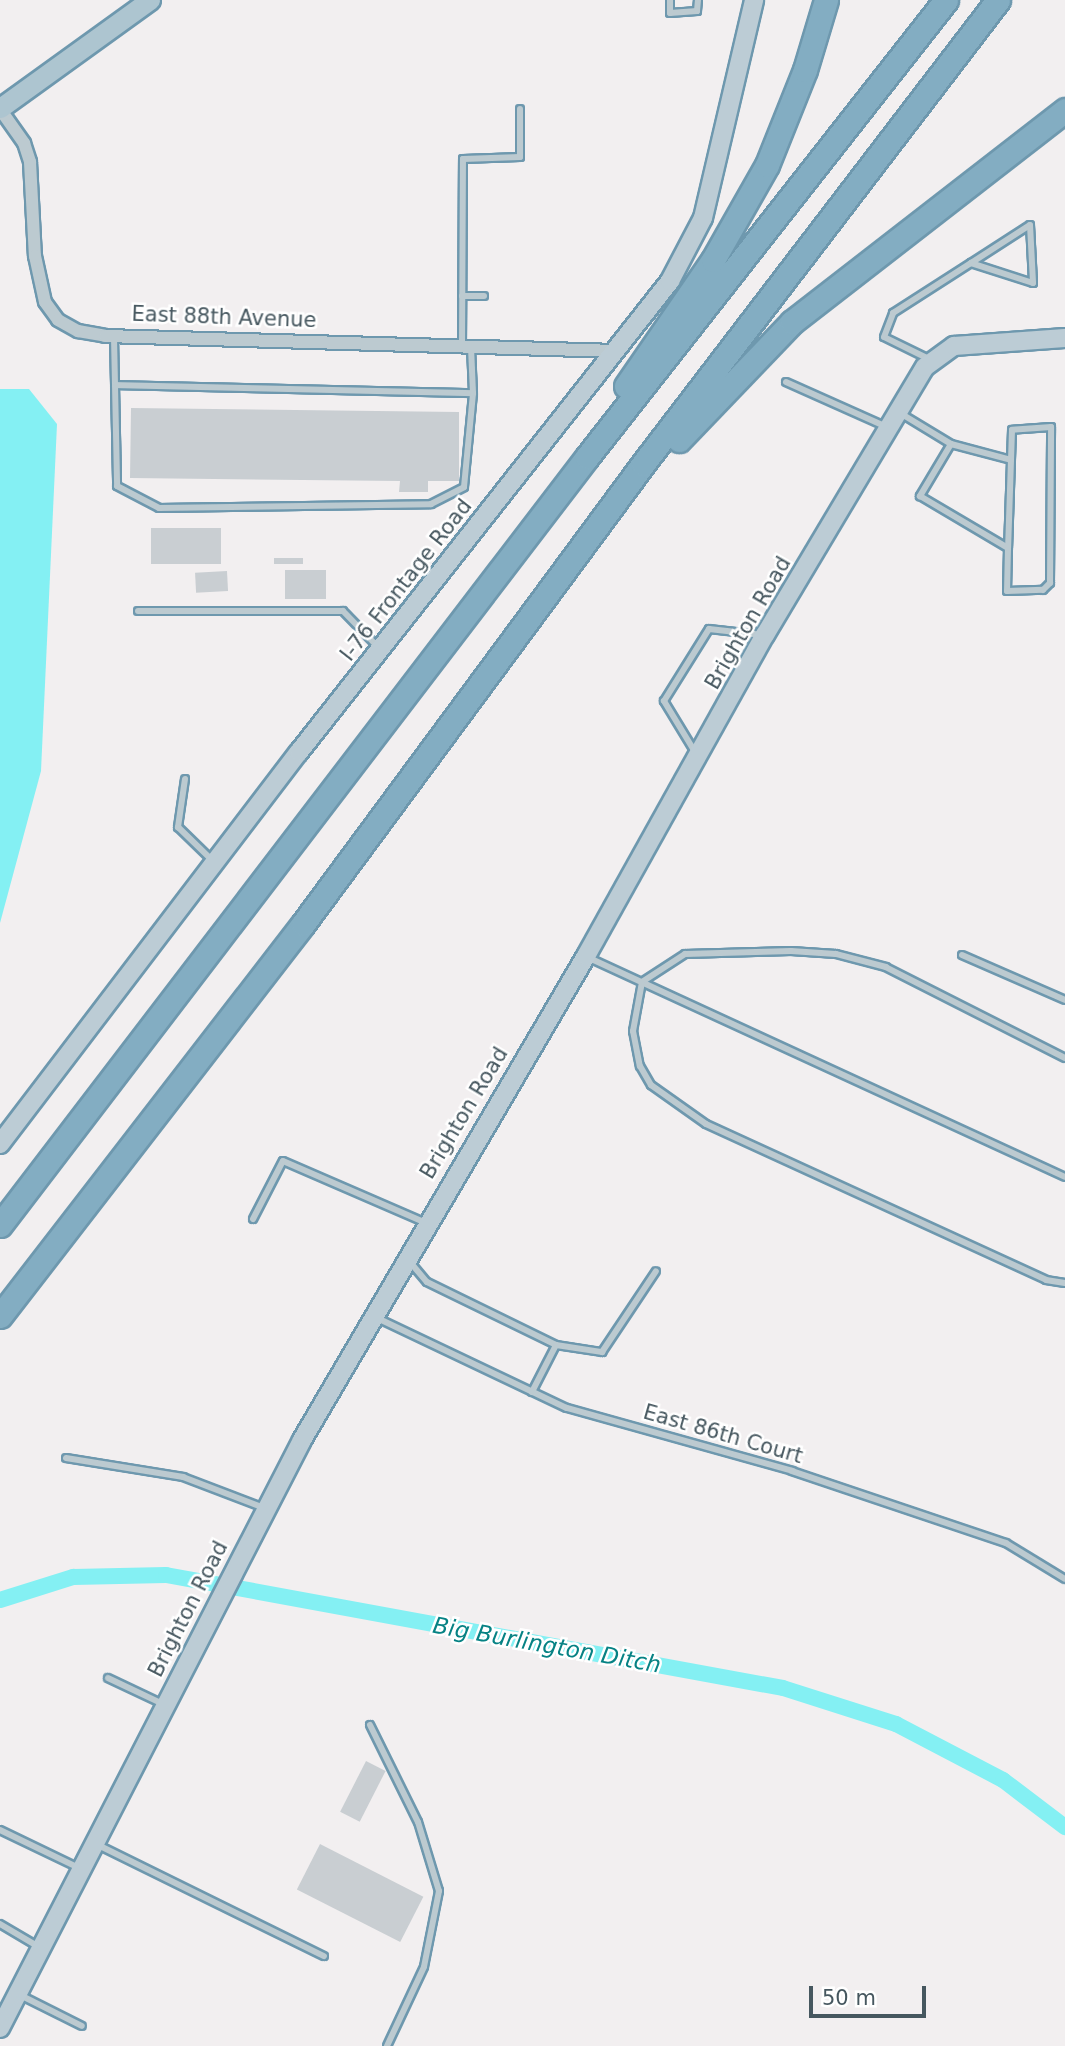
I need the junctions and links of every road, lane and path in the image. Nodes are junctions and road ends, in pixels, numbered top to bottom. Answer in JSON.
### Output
{"nodes":[{"id":1,"x":150,"y":0,"type":"edge"},
{"id":2,"x":670,"y":0,"type":"edge"},
{"id":3,"x":698,"y":0,"type":"edge"},
{"id":4,"x":754,"y":0,"type":"edge"},
{"id":5,"x":826,"y":0,"type":"edge"},
{"id":6,"x":946,"y":0,"type":"edge"},
{"id":7,"x":998,"y":0,"type":"edge"},
{"id":8,"x":0,"y":108,"type":"edge"},
{"id":9,"x":520,"y":109,"type":"dead end"},
{"id":10,"x":1065,"y":110,"type":"edge"},
{"id":11,"x":971,"y":263,"type":"junction"},
{"id":12,"x":462,"y":296,"type":"junction"},
{"id":13,"x":484,"y":296,"type":"dead end"},
{"id":14,"x":114,"y":337,"type":"junction"},
{"id":15,"x":1065,"y":338,"type":"edge"},
{"id":16,"x":466,"y":347,"type":"junction"},
{"id":17,"x":616,"y":351,"type":"junction"},
{"id":18,"x":931,"y":360,"type":"junction"},
{"id":19,"x":786,"y":382,"type":"dead end"},
{"id":20,"x":115,"y":385,"type":"junction"},
{"id":21,"x":473,"y":393,"type":"junction"},
{"id":22,"x":894,"y":420,"type":"junction"},
{"id":23,"x":951,"y":444,"type":"junction"},
{"id":24,"x":587,"y":457,"type":"junction"},
{"id":25,"x":1011,"y":460,"type":"junction"},
{"id":26,"x":583,"y":545,"type":"junction"},
{"id":27,"x":1008,"y":548,"type":"junction"},
{"id":28,"x":138,"y":611,"type":"dead end"},
{"id":29,"x":765,"y":635,"type":"junction"},
{"id":30,"x":380,"y":649,"type":"junction"},
{"id":31,"x":698,"y":757,"type":"junction"},
{"id":32,"x":185,"y":779,"type":"dead end"},
{"id":33,"x":215,"y":863,"type":"junction"},
{"id":34,"x":962,"y":955,"type":"dead end"},
{"id":35,"x":586,"y":956,"type":"junction"},
{"id":36,"x":642,"y":982,"type":"junction"},
{"id":37,"x":1065,"y":1000,"type":"edge"},
{"id":38,"x":1065,"y":1058,"type":"edge"},
{"id":39,"x":0,"y":1144,"type":"edge"},
{"id":40,"x":1065,"y":1177,"type":"edge"},
{"id":41,"x":253,"y":1219,"type":"dead end"},
{"id":42,"x":426,"y":1223,"type":"junction"},
{"id":43,"x":0,"y":1225,"type":"edge"},
{"id":44,"x":407,"y":1258,"type":"junction"},
{"id":45,"x":656,"y":1270,"type":"dead end"},
{"id":46,"x":1065,"y":1283,"type":"edge"},
{"id":47,"x":374,"y":1316,"type":"junction"},
{"id":48,"x":0,"y":1317,"type":"edge"},
{"id":49,"x":556,"y":1345,"type":"junction"},
{"id":50,"x":531,"y":1392,"type":"junction"},
{"id":51,"x":66,"y":1458,"type":"dead end"},
{"id":52,"x":266,"y":1509,"type":"junction"},
{"id":53,"x":1065,"y":1579,"type":"edge"},
{"id":54,"x":108,"y":1678,"type":"dead end"},
{"id":55,"x":164,"y":1705,"type":"junction"},
{"id":56,"x":370,"y":1725,"type":"dead end"},
{"id":57,"x":0,"y":1830,"type":"edge"},
{"id":58,"x":94,"y":1843,"type":"junction"},
{"id":59,"x":81,"y":1868,"type":"junction"},
{"id":60,"x":0,"y":1924,"type":"edge"},
{"id":61,"x":41,"y":1948,"type":"junction"},
{"id":62,"x":324,"y":1956,"type":"dead end"},
{"id":63,"x":18,"y":1994,"type":"junction"},
{"id":64,"x":2,"y":2020,"type":"edge"},
{"id":65,"x":82,"y":2026,"type":"dead end"},
{"id":66,"x":387,"y":2046,"type":"edge"}],
"edges":[{"from":1,"to":8,"type":"main road","name":"East 88th Avenue"},
{"from":2,"to":3,"type":"lane"},
{"from":4,"to":17,"type":"street","name":"I-76 Frontage Road"},
{"from":5,"to":24,"type":"highway"},
{"from":6,"to":24,"type":"highway"},
{"from":7,"to":26,"type":"highway"},
{"from":8,"to":14,"type":"street","name":"East 88th Avenue"},
{"from":9,"to":12,"type":"lane"},
{"from":10,"to":26,"type":"highway"},
{"from":11,"to":11,"type":"lane"},
{"from":11,"to":18,"type":"lane"},
{"from":12,"to":13,"type":"lane"},
{"from":12,"to":16,"type":"lane"},
{"from":14,"to":16,"type":"street","name":"East 88th Avenue"},
{"from":14,"to":20,"type":"lane"},
{"from":15,"to":18,"type":"street"},
{"from":16,"to":17,"type":"street","name":"East 88th Avenue"},
{"from":16,"to":21,"type":"lane"},
{"from":17,"to":30,"type":"street","name":"I-76 Frontage Road"},
{"from":18,"to":22,"type":"street","name":"Brighton Road"},
{"from":19,"to":22,"type":"lane"},
{"from":20,"to":21,"type":"lane"},
{"from":20,"to":21,"type":"lane"},
{"from":22,"to":23,"type":"lane"},
{"from":22,"to":29,"type":"street","name":"Brighton Road"},
{"from":23,"to":25,"type":"lane"},
{"from":23,"to":27,"type":"lane"},
{"from":24,"to":43,"type":"highway"},
{"from":25,"to":27,"type":"lane"},
{"from":25,"to":27,"type":"lane"},
{"from":26,"to":48,"type":"highway"},
{"from":28,"to":30,"type":"lane"},
{"from":29,"to":31,"type":"street","name":"Brighton Road"},
{"from":29,"to":31,"type":"lane"},
{"from":30,"to":33,"type":"street","name":"I-76 Frontage Road"},
{"from":31,"to":35,"type":"street","name":"Brighton Road"},
{"from":32,"to":33,"type":"lane"},
{"from":33,"to":39,"type":"street","name":"I-76 Frontage Road"},
{"from":34,"to":37,"type":"lane"},
{"from":35,"to":36,"type":"lane"},
{"from":35,"to":42,"type":"street","name":"Brighton Road"},
{"from":36,"to":38,"type":"lane"},
{"from":36,"to":40,"type":"lane"},
{"from":36,"to":46,"type":"lane"},
{"from":41,"to":42,"type":"lane"},
{"from":42,"to":44,"type":"street","name":"Brighton Road"},
{"from":44,"to":47,"type":"street","name":"Brighton Road"},
{"from":44,"to":49,"type":"lane"},
{"from":45,"to":49,"type":"lane"},
{"from":47,"to":50,"type":"lane","name":"East 86th Court"},
{"from":47,"to":52,"type":"street","name":"Brighton Road"},
{"from":49,"to":50,"type":"lane"},
{"from":50,"to":53,"type":"lane","name":"East 86th Court"},
{"from":51,"to":52,"type":"lane"},
{"from":52,"to":55,"type":"street","name":"Brighton Road"},
{"from":54,"to":55,"type":"lane"},
{"from":55,"to":58,"type":"street","name":"Brighton Road"},
{"from":56,"to":66,"type":"lane"},
{"from":57,"to":59,"type":"lane"},
{"from":58,"to":59,"type":"street","name":"Brighton Road"},
{"from":58,"to":62,"type":"lane"},
{"from":59,"to":61,"type":"street","name":"Brighton Road"},
{"from":60,"to":61,"type":"lane"},
{"from":61,"to":63,"type":"street","name":"Brighton Road"},
{"from":63,"to":64,"type":"street","name":"Brighton Road"},
{"from":63,"to":65,"type":"lane"}]}
